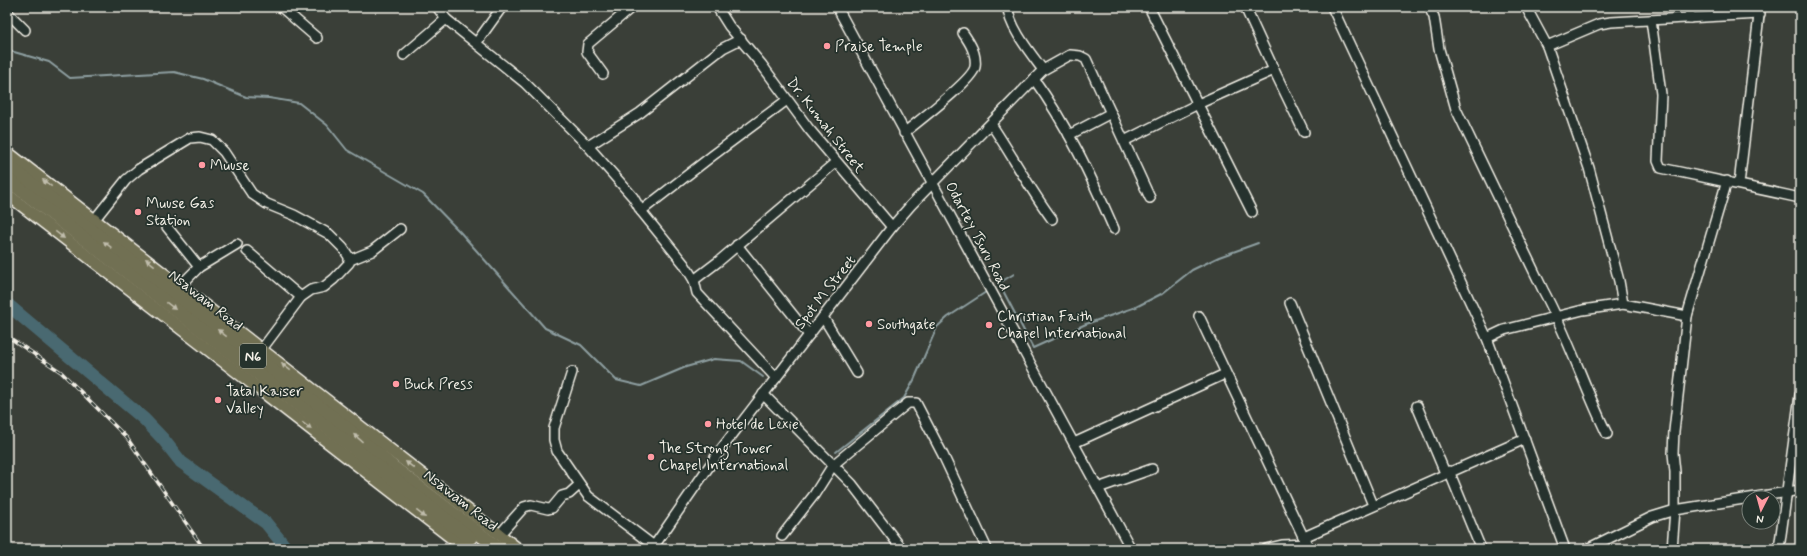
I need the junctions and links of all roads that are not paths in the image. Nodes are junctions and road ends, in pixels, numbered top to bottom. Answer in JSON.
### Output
{"nodes":[{"id":1,"x":281,"y":7,"type":"edge"},
{"id":2,"x":437,"y":7,"type":"edge"},
{"id":3,"x":502,"y":7,"type":"edge"},
{"id":4,"x":632,"y":7,"type":"edge"},
{"id":5,"x":717,"y":7,"type":"edge"},
{"id":6,"x":837,"y":7,"type":"edge"},
{"id":7,"x":1008,"y":7,"type":"edge"},
{"id":8,"x":1149,"y":7,"type":"edge"},
{"id":9,"x":1245,"y":7,"type":"edge"},
{"id":10,"x":1332,"y":7,"type":"edge"},
{"id":11,"x":1429,"y":7,"type":"edge"},
{"id":12,"x":1526,"y":7,"type":"edge"},
{"id":13,"x":1689,"y":7,"type":"edge"},
{"id":14,"x":1760,"y":10,"type":"edge"},
{"id":15,"x":7,"y":12,"type":"edge"},
{"id":16,"x":446,"y":18,"type":"junction"},
{"id":17,"x":1690,"y":18,"type":"junction"},
{"id":18,"x":1650,"y":20,"type":"junction"},
{"id":19,"x":25,"y":30,"type":"dead end"},
{"id":20,"x":963,"y":33,"type":"dead end"},
{"id":21,"x":317,"y":38,"type":"dead end"},
{"id":22,"x":741,"y":39,"type":"junction"},
{"id":23,"x":478,"y":42,"type":"junction"},
{"id":24,"x":1547,"y":46,"type":"junction"},
{"id":25,"x":404,"y":55,"type":"dead end"},
{"id":26,"x":1043,"y":70,"type":"junction"},
{"id":27,"x":1274,"y":70,"type":"junction"},
{"id":28,"x":603,"y":74,"type":"dead end"},
{"id":29,"x":1034,"y":78,"type":"junction"},
{"id":30,"x":787,"y":100,"type":"junction"},
{"id":31,"x":1198,"y":104,"type":"junction"},
{"id":32,"x":1111,"y":113,"type":"junction"},
{"id":33,"x":991,"y":124,"type":"junction"},
{"id":34,"x":1304,"y":132,"type":"dead end"},
{"id":35,"x":904,"y":133,"type":"junction"},
{"id":36,"x":1068,"y":135,"type":"junction"},
{"id":37,"x":1124,"y":141,"type":"junction"},
{"id":38,"x":588,"y":146,"type":"junction"},
{"id":39,"x":7,"y":152,"type":"edge"},
{"id":40,"x":836,"y":162,"type":"junction"},
{"id":41,"x":7,"y":165,"type":"edge"},
{"id":42,"x":7,"y":179,"type":"edge"},
{"id":43,"x":1727,"y":181,"type":"junction"},
{"id":44,"x":933,"y":182,"type":"junction"},
{"id":45,"x":1739,"y":184,"type":"junction"},
{"id":46,"x":7,"y":194,"type":"edge"},
{"id":47,"x":1150,"y":198,"type":"dead end"},
{"id":48,"x":1800,"y":198,"type":"edge"},
{"id":49,"x":641,"y":211,"type":"junction"},
{"id":50,"x":1252,"y":212,"type":"dead end"},
{"id":51,"x":95,"y":219,"type":"junction"},
{"id":52,"x":1052,"y":219,"type":"dead end"},
{"id":53,"x":167,"y":227,"type":"dead end"},
{"id":54,"x":892,"y":227,"type":"junction"},
{"id":55,"x":400,"y":229,"type":"dead end"},
{"id":56,"x":1114,"y":229,"type":"dead end"},
{"id":57,"x":237,"y":244,"type":"dead end"},
{"id":58,"x":737,"y":245,"type":"junction"},
{"id":59,"x":247,"y":251,"type":"dead end"},
{"id":60,"x":350,"y":260,"type":"junction"},
{"id":61,"x":199,"y":267,"type":"junction"},
{"id":62,"x":694,"y":280,"type":"junction"},
{"id":63,"x":180,"y":286,"type":"junction"},
{"id":64,"x":301,"y":297,"type":"junction"},
{"id":65,"x":1290,"y":304,"type":"dead end"},
{"id":66,"x":1623,"y":304,"type":"junction"},
{"id":67,"x":1199,"y":316,"type":"dead end"},
{"id":68,"x":1687,"y":316,"type":"junction"},
{"id":69,"x":823,"y":317,"type":"junction"},
{"id":70,"x":1557,"y":317,"type":"junction"},
{"id":71,"x":809,"y":335,"type":"junction"},
{"id":72,"x":1487,"y":338,"type":"junction"},
{"id":73,"x":262,"y":349,"type":"junction"},
{"id":74,"x":572,"y":372,"type":"dead end"},
{"id":75,"x":857,"y":373,"type":"dead end"},
{"id":76,"x":1226,"y":374,"type":"junction"},
{"id":77,"x":776,"y":378,"type":"junction"},
{"id":78,"x":763,"y":394,"type":"junction"},
{"id":79,"x":1800,"y":395,"type":"edge"},
{"id":80,"x":1417,"y":406,"type":"dead end"},
{"id":81,"x":1607,"y":434,"type":"dead end"},
{"id":82,"x":1525,"y":439,"type":"junction"},
{"id":83,"x":1074,"y":443,"type":"junction"},
{"id":84,"x":833,"y":465,"type":"junction"},
{"id":85,"x":1152,"y":469,"type":"dead end"},
{"id":86,"x":1447,"y":472,"type":"junction"},
{"id":87,"x":579,"y":485,"type":"junction"},
{"id":88,"x":1098,"y":488,"type":"junction"},
{"id":89,"x":1800,"y":490,"type":"edge"},
{"id":90,"x":1785,"y":492,"type":"junction"},
{"id":91,"x":1373,"y":505,"type":"junction"},
{"id":92,"x":1675,"y":510,"type":"junction"},
{"id":93,"x":500,"y":534,"type":"junction"},
{"id":94,"x":782,"y":536,"type":"dead end"},
{"id":95,"x":1307,"y":543,"type":"edge"},
{"id":96,"x":653,"y":548,"type":"edge"},
{"id":97,"x":466,"y":549,"type":"edge"},
{"id":98,"x":484,"y":549,"type":"edge"},
{"id":99,"x":499,"y":549,"type":"edge"},
{"id":100,"x":518,"y":549,"type":"edge"},
{"id":101,"x":902,"y":549,"type":"edge"},
{"id":102,"x":987,"y":549,"type":"edge"},
{"id":103,"x":1131,"y":549,"type":"edge"},
{"id":104,"x":1266,"y":549,"type":"edge"},
{"id":105,"x":1481,"y":549,"type":"edge"},
{"id":106,"x":1565,"y":549,"type":"edge"},
{"id":107,"x":1587,"y":549,"type":"edge"},
{"id":108,"x":1672,"y":549,"type":"edge"},
{"id":109,"x":1779,"y":549,"type":"edge"}],
"edges":[{"from":1,"to":21,"type":"street"},
{"from":2,"to":16,"type":"street"},
{"from":3,"to":23,"type":"street"},
{"from":4,"to":28,"type":"street"},
{"from":5,"to":22,"type":"street","name":"Dr. Kumah Street"},
{"from":6,"to":35,"type":"street","name":"Odartey Tsuru Road"},
{"from":7,"to":26,"type":"street"},
{"from":8,"to":31,"type":"street"},
{"from":9,"to":27,"type":"street"},
{"from":10,"to":72,"type":"street"},
{"from":11,"to":70,"type":"street"},
{"from":12,"to":24,"type":"street"},
{"from":13,"to":17,"type":"street"},
{"from":14,"to":17,"type":"street"},
{"from":14,"to":45,"type":"street"},
{"from":15,"to":19,"type":"street"},
{"from":16,"to":23,"type":"street"},
{"from":16,"to":25,"type":"street"},
{"from":17,"to":18,"type":"street"},
{"from":18,"to":24,"type":"street"},
{"from":18,"to":43,"type":"street"},
{"from":20,"to":35,"type":"street"},
{"from":22,"to":30,"type":"street","name":"Dr. Kumah Street"},
{"from":22,"to":38,"type":"street"},
{"from":23,"to":38,"type":"street"},
{"from":24,"to":66,"type":"street"},
{"from":26,"to":29,"type":"street","name":"Spot M Street"},
{"from":26,"to":32,"type":"street","name":"Spot M Street"},
{"from":27,"to":31,"type":"street"},
{"from":27,"to":34,"type":"street"},
{"from":29,"to":33,"type":"street","name":"Spot M Street"},
{"from":29,"to":36,"type":"street"},
{"from":30,"to":40,"type":"street","name":"Dr. Kumah Street"},
{"from":30,"to":49,"type":"street"},
{"from":31,"to":37,"type":"street"},
{"from":31,"to":50,"type":"street"},
{"from":32,"to":36,"type":"street"},
{"from":32,"to":37,"type":"street"},
{"from":33,"to":44,"type":"street","name":"Spot M Street"},
{"from":33,"to":52,"type":"street"},
{"from":35,"to":44,"type":"street","name":"Odartey Tsuru Road"},
{"from":36,"to":56,"type":"street"},
{"from":37,"to":47,"type":"street"},
{"from":38,"to":49,"type":"street"},
{"from":51,"to":39,"type":"main road","one_way":true},
{"from":40,"to":54,"type":"street","name":"Dr. Kumah Street"},
{"from":40,"to":58,"type":"street"},
{"from":99,"to":41,"type":"highway","name":"Nsawam Road","number":"N6","one_way":true},
{"from":42,"to":98,"type":"highway","name":"Nsawam Road","number":"N6","one_way":true},
{"from":43,"to":45,"type":"street"},
{"from":43,"to":68,"type":"street"},
{"from":44,"to":54,"type":"street","name":"Spot M Street"},
{"from":44,"to":83,"type":"street","name":"Odartey Tsuru Road"},
{"from":45,"to":48,"type":"street"},
{"from":46,"to":97,"type":"main road","one_way":true},
{"from":49,"to":62,"type":"street"},
{"from":51,"to":60,"type":"street"},
{"from":63,"to":51,"type":"main road","one_way":true},
{"from":53,"to":61,"type":"street"},
{"from":54,"to":69,"type":"street","name":"Spot M Street"},
{"from":55,"to":60,"type":"street"},
{"from":57,"to":61,"type":"street"},
{"from":58,"to":62,"type":"street"},
{"from":58,"to":71,"type":"street"},
{"from":59,"to":64,"type":"street"},
{"from":60,"to":64,"type":"street"},
{"from":61,"to":63,"type":"street"},
{"from":62,"to":77,"type":"street"},
{"from":63,"to":73,"type":"main road"},
{"from":64,"to":73,"type":"street"},
{"from":65,"to":91,"type":"street"},
{"from":66,"to":68,"type":"street"},
{"from":66,"to":70,"type":"street"},
{"from":67,"to":76,"type":"street"},
{"from":68,"to":92,"type":"street"},
{"from":69,"to":71,"type":"street","name":"Spot M Street"},
{"from":69,"to":75,"type":"street"},
{"from":70,"to":72,"type":"street"},
{"from":70,"to":81,"type":"street"},
{"from":71,"to":77,"type":"street","name":"Spot M Street"},
{"from":72,"to":82,"type":"street"},
{"from":93,"to":73,"type":"main road","one_way":true},
{"from":74,"to":87,"type":"street"},
{"from":76,"to":83,"type":"street"},
{"from":76,"to":95,"type":"street"},
{"from":77,"to":78,"type":"street","name":"Spot M Street"},
{"from":78,"to":84,"type":"street"},
{"from":78,"to":96,"type":"street","name":"Spot M Street"},
{"from":79,"to":90,"type":"street"},
{"from":80,"to":86,"type":"street"},
{"from":82,"to":86,"type":"street"},
{"from":82,"to":106,"type":"street"},
{"from":83,"to":88,"type":"street","name":"Odartey Tsuru Road"},
{"from":84,"to":94,"type":"street"},
{"from":84,"to":101,"type":"street"},
{"from":84,"to":102,"type":"street"},
{"from":85,"to":88,"type":"street"},
{"from":86,"to":91,"type":"street"},
{"from":86,"to":105,"type":"street"},
{"from":87,"to":93,"type":"street"},
{"from":87,"to":96,"type":"street"},
{"from":88,"to":103,"type":"street","name":"Odartey Tsuru Road"},
{"from":89,"to":90,"type":"street"},
{"from":90,"to":92,"type":"street"},
{"from":90,"to":109,"type":"street"},
{"from":91,"to":95,"type":"street"},
{"from":92,"to":107,"type":"street"},
{"from":92,"to":108,"type":"street"},
{"from":93,"to":100,"type":"main road"},
{"from":95,"to":104,"type":"street"}]}
